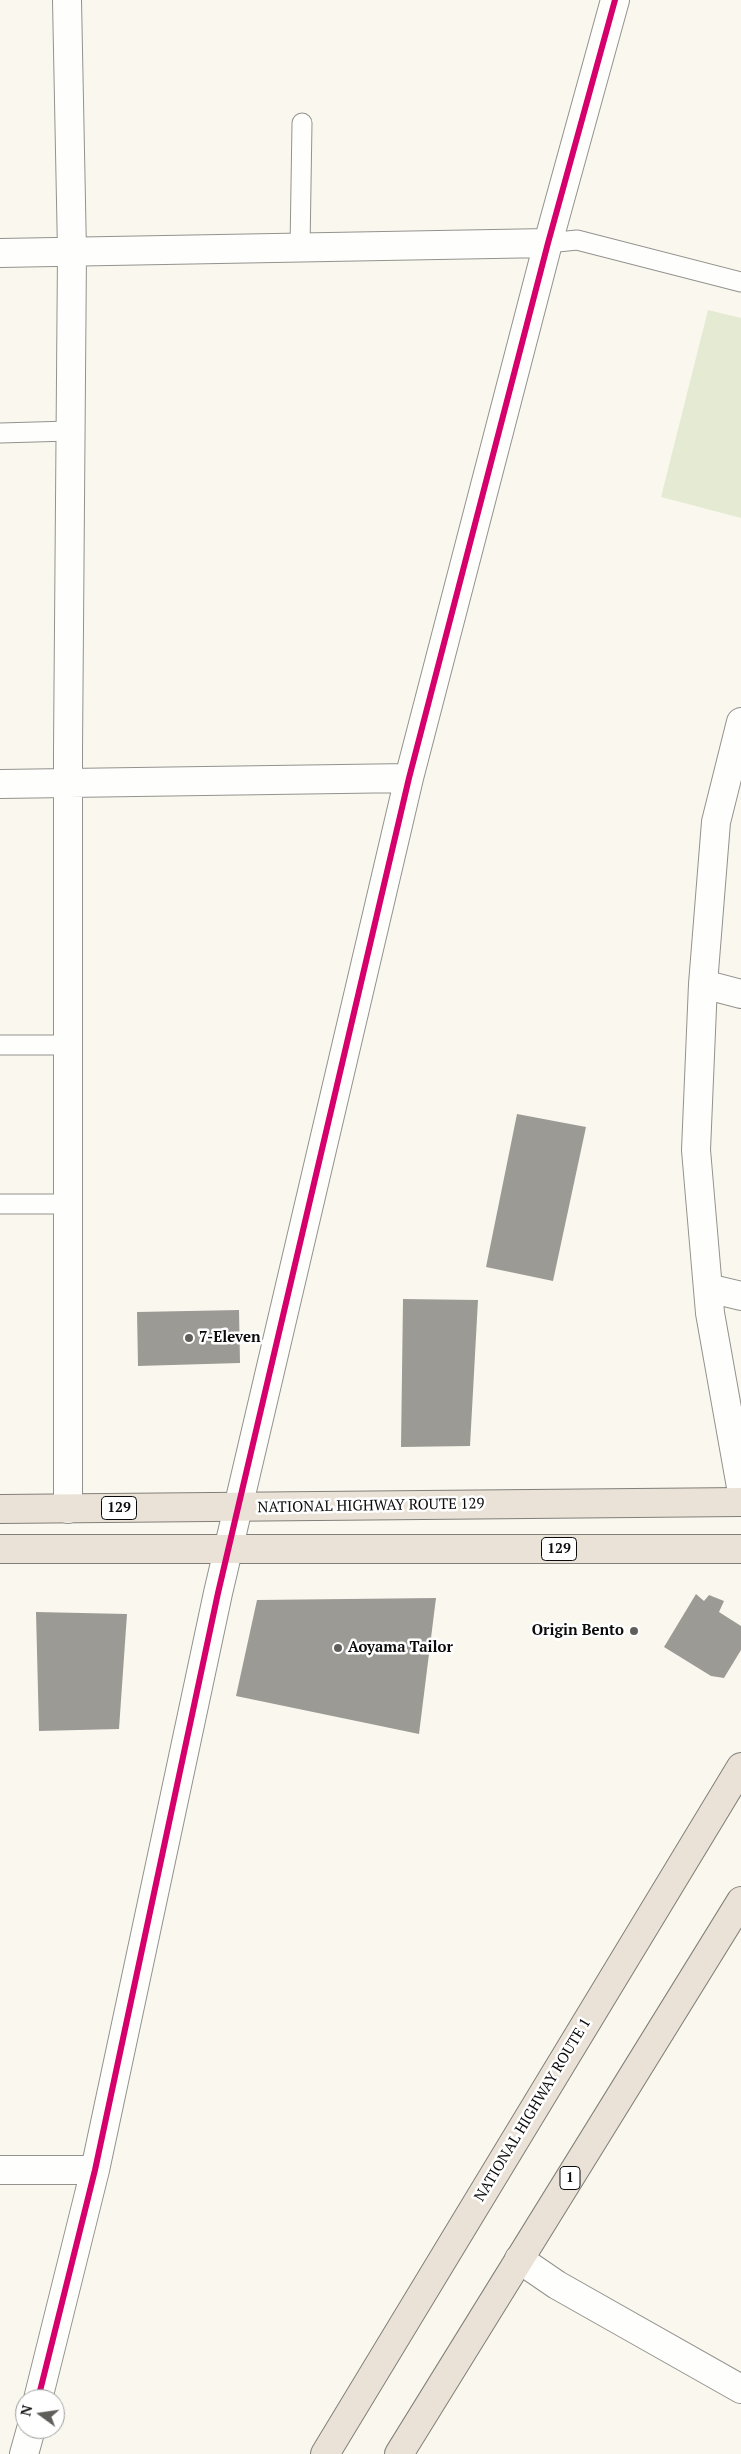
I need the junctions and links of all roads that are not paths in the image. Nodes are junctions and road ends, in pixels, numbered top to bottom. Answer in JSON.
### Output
{"nodes":[{"id":1,"x":67,"y":0,"type":"edge"},
{"id":2,"x":615,"y":0,"type":"edge"},
{"id":3,"x":302,"y":123,"type":"dead end"},
{"id":4,"x":548,"y":243,"type":"junction"},
{"id":5,"x":300,"y":248,"type":"junction"},
{"id":6,"x":72,"y":252,"type":"junction"},
{"id":7,"x":0,"y":253,"type":"edge"},
{"id":8,"x":741,"y":282,"type":"edge"},
{"id":9,"x":70,"y":431,"type":"junction"},
{"id":10,"x":0,"y":433,"type":"edge"},
{"id":11,"x":741,"y":722,"type":"edge"},
{"id":12,"x":410,"y":778,"type":"junction"},
{"id":13,"x":68,"y":783,"type":"junction"},
{"id":14,"x":0,"y":784,"type":"edge"},
{"id":15,"x":704,"y":984,"type":"junction"},
{"id":16,"x":741,"y":994,"type":"edge"},
{"id":17,"x":0,"y":1045,"type":"edge"},
{"id":18,"x":68,"y":1045,"type":"junction"},
{"id":19,"x":0,"y":1204,"type":"edge"},
{"id":20,"x":68,"y":1204,"type":"junction"},
{"id":21,"x":708,"y":1288,"type":"junction"},
{"id":22,"x":741,"y":1296,"type":"edge"},
{"id":23,"x":741,"y":1487,"type":"edge"},
{"id":24,"x":741,"y":1502,"type":"edge"},
{"id":25,"x":238,"y":1508,"type":"junction"},
{"id":26,"x":0,"y":1509,"type":"edge"},
{"id":27,"x":68,"y":1509,"type":"junction"},
{"id":28,"x":0,"y":1549,"type":"edge"},
{"id":29,"x":228,"y":1549,"type":"junction"},
{"id":30,"x":741,"y":1549,"type":"edge"},
{"id":31,"x":741,"y":1767,"type":"edge"},
{"id":32,"x":741,"y":1901,"type":"edge"},
{"id":33,"x":0,"y":2170,"type":"edge"},
{"id":34,"x":95,"y":2170,"type":"junction"},
{"id":35,"x":519,"y":2259,"type":"junction"},
{"id":36,"x":40,"y":2389,"type":"edge"},
{"id":37,"x":741,"y":2389,"type":"edge"},
{"id":38,"x":28,"y":2439,"type":"edge"},
{"id":39,"x":24,"y":2454,"type":"edge"},
{"id":40,"x":325,"y":2454,"type":"edge"},
{"id":41,"x":399,"y":2454,"type":"edge"}],
"edges":[{"from":1,"to":6,"type":"street"},
{"from":2,"to":4,"type":"street"},
{"from":3,"to":5,"type":"lane"},
{"from":4,"to":5,"type":"street"},
{"from":4,"to":8,"type":"lane"},
{"from":4,"to":12,"type":"street"},
{"from":5,"to":6,"type":"street"},
{"from":6,"to":7,"type":"street"},
{"from":6,"to":9,"type":"street"},
{"from":9,"to":10,"type":"lane"},
{"from":9,"to":13,"type":"street"},
{"from":11,"to":15,"type":"street"},
{"from":12,"to":13,"type":"street"},
{"from":12,"to":25,"type":"street"},
{"from":13,"to":14,"type":"street"},
{"from":13,"to":18,"type":"street"},
{"from":15,"to":16,"type":"street"},
{"from":15,"to":21,"type":"street"},
{"from":17,"to":18,"type":"lane"},
{"from":18,"to":20,"type":"street"},
{"from":19,"to":20,"type":"lane"},
{"from":20,"to":27,"type":"street"},
{"from":21,"to":22,"type":"street"},
{"from":21,"to":23,"type":"street"},
{"from":24,"to":25,"type":"highway","name":"NATIONAL HIGHWAY ROUTE 129","number":"129"},
{"from":25,"to":27,"type":"highway","name":"NATIONAL HIGHWAY ROUTE 129","number":"129"},
{"from":25,"to":29,"type":"street"},
{"from":26,"to":27,"type":"highway","name":"NATIONAL HIGHWAY ROUTE 129","number":"129"},
{"from":28,"to":29,"type":"highway","number":"129"},
{"from":29,"to":30,"type":"highway","number":"129"},
{"from":29,"to":34,"type":"street"},
{"from":31,"to":40,"type":"highway","name":"NATIONAL HIGHWAY ROUTE 1"},
{"from":32,"to":35,"type":"highway","number":"1"},
{"from":33,"to":34,"type":"street"},
{"from":34,"to":36,"type":"street"},
{"from":35,"to":37,"type":"street"},
{"from":35,"to":41,"type":"highway","number":"1"},
{"from":38,"to":39,"type":"street"}]}
